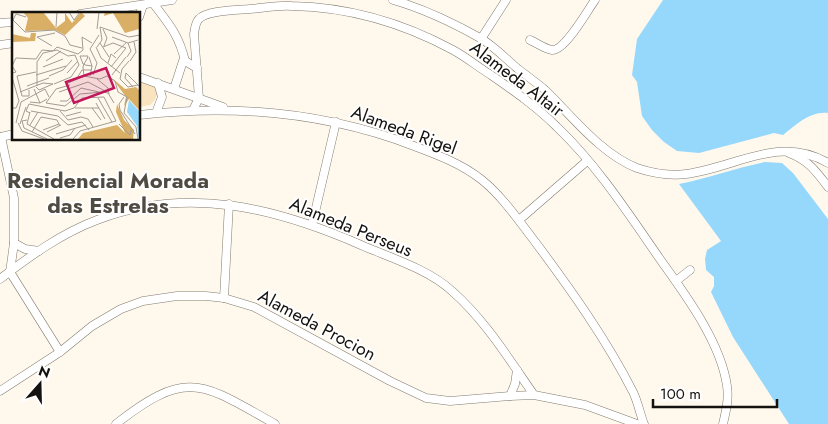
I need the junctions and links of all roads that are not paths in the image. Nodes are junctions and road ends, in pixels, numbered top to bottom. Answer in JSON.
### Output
{"nodes":[{"id":1,"x":172,"y":0,"type":"edge"},
{"id":2,"x":393,"y":0,"type":"edge"},
{"id":3,"x":506,"y":0,"type":"edge"},
{"id":4,"x":595,"y":0,"type":"edge"},
{"id":5,"x":153,"y":3,"type":"junction"},
{"id":6,"x":143,"y":5,"type":"junction"},
{"id":7,"x":95,"y":12,"type":"edge"},
{"id":8,"x":140,"y":14,"type":"edge"},
{"id":9,"x":481,"y":39,"type":"junction"},
{"id":10,"x":530,"y":40,"type":"dead end"},
{"id":11,"x":185,"y":61,"type":"junction"},
{"id":12,"x":197,"y":68,"type":"junction"},
{"id":13,"x":140,"y":77,"type":"edge"},
{"id":14,"x":158,"y":83,"type":"junction"},
{"id":15,"x":174,"y":89,"type":"junction"},
{"id":16,"x":199,"y":98,"type":"junction"},
{"id":17,"x":227,"y":109,"type":"junction"},
{"id":18,"x":193,"y":110,"type":"junction"},
{"id":19,"x":156,"y":113,"type":"junction"},
{"id":20,"x":140,"y":115,"type":"edge"},
{"id":21,"x":336,"y":122,"type":"junction"},
{"id":22,"x":0,"y":137,"type":"edge"},
{"id":23,"x":782,"y":151,"type":"junction"},
{"id":24,"x":587,"y":161,"type":"junction"},
{"id":25,"x":828,"y":162,"type":"edge"},
{"id":26,"x":828,"y":185,"type":"edge"},
{"id":27,"x":230,"y":204,"type":"junction"},
{"id":28,"x":519,"y":220,"type":"junction"},
{"id":29,"x":312,"y":224,"type":"junction"},
{"id":30,"x":14,"y":242,"type":"junction"},
{"id":31,"x":39,"y":251,"type":"junction"},
{"id":32,"x":690,"y":270,"type":"dead end"},
{"id":33,"x":10,"y":272,"type":"junction"},
{"id":34,"x":0,"y":279,"type":"edge"},
{"id":35,"x":676,"y":281,"type":"junction"},
{"id":36,"x":224,"y":298,"type":"junction"},
{"id":37,"x":60,"y":352,"type":"junction"},
{"id":38,"x":517,"y":370,"type":"junction"},
{"id":39,"x":0,"y":391,"type":"edge"},
{"id":40,"x":534,"y":395,"type":"junction"},
{"id":41,"x":510,"y":396,"type":"junction"},
{"id":42,"x":269,"y":423,"type":"edge"},
{"id":43,"x":116,"y":424,"type":"edge"},
{"id":44,"x":637,"y":424,"type":"edge"},
{"id":45,"x":644,"y":424,"type":"edge"},
{"id":46,"x":723,"y":424,"type":"edge"}],
"edges":[{"from":1,"to":5,"type":"street"},
{"from":2,"to":9,"type":"street"},
{"from":3,"to":9,"type":"street"},
{"from":4,"to":10,"type":"street"},
{"from":5,"to":6,"type":"street"},
{"from":5,"to":11,"type":"street"},
{"from":6,"to":7,"type":"street"},
{"from":6,"to":8,"type":"street"},
{"from":9,"to":23,"type":"street"},
{"from":11,"to":12,"type":"street"},
{"from":11,"to":15,"type":"street"},
{"from":12,"to":16,"type":"street"},
{"from":12,"to":24,"type":"street","name":"Alameda Altair"},
{"from":13,"to":14,"type":"street"},
{"from":14,"to":15,"type":"street"},
{"from":14,"to":19,"type":"street"},
{"from":15,"to":16,"type":"street"},
{"from":16,"to":17,"type":"street"},
{"from":16,"to":18,"type":"street"},
{"from":17,"to":18,"type":"street","name":"Alameda Rigel"},
{"from":17,"to":21,"type":"street","name":"Alameda Rigel"},
{"from":18,"to":19,"type":"street","name":"Alameda Rigel"},
{"from":19,"to":20,"type":"street","name":"Alameda Rigel"},
{"from":21,"to":28,"type":"street","name":"Alameda Rigel"},
{"from":21,"to":29,"type":"street"},
{"from":22,"to":30,"type":"street"},
{"from":23,"to":25,"type":"street"},
{"from":23,"to":26,"type":"street"},
{"from":24,"to":28,"type":"street"},
{"from":24,"to":35,"type":"street","name":"Alameda Altair"},
{"from":27,"to":29,"type":"street","name":"Alameda Perseus"},
{"from":27,"to":31,"type":"street","name":"Alameda Perseus"},
{"from":27,"to":36,"type":"street"},
{"from":28,"to":45,"type":"street","name":"Alameda Rigel"},
{"from":29,"to":38,"type":"street","name":"Alameda Perseus"},
{"from":30,"to":31,"type":"street"},
{"from":30,"to":33,"type":"street"},
{"from":31,"to":33,"type":"street","name":"Alameda Perseus"},
{"from":32,"to":35,"type":"street"},
{"from":33,"to":34,"type":"street","name":"Alameda Perseus"},
{"from":33,"to":37,"type":"street"},
{"from":35,"to":46,"type":"street","name":"Alameda Altair"},
{"from":36,"to":37,"type":"street","name":"Alameda Procion"},
{"from":36,"to":41,"type":"street","name":"Alameda Procion"},
{"from":37,"to":39,"type":"street","name":"Alameda Procion"},
{"from":38,"to":40,"type":"street","name":"Alameda Perseus"},
{"from":38,"to":41,"type":"street"},
{"from":40,"to":41,"type":"street","name":"Alameda Procion"},
{"from":40,"to":44,"type":"street","name":"Alameda Procion"},
{"from":42,"to":43,"type":"street"}]}
